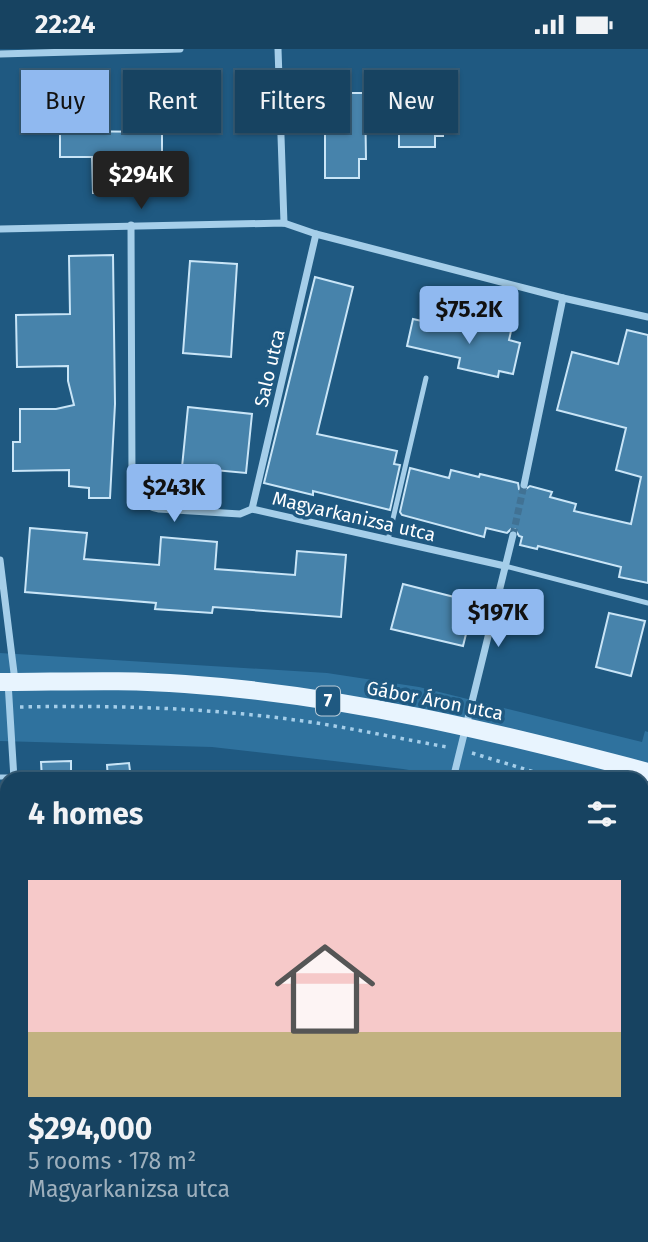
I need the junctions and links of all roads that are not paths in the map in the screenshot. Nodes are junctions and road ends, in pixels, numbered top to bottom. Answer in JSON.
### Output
{"nodes":[{"id":1,"x":180,"y":49,"type":"edge"},
{"id":2,"x":278,"y":49,"type":"edge"},
{"id":3,"x":0,"y":54,"type":"edge"},
{"id":4,"x":284,"y":223,"type":"junction"},
{"id":5,"x":131,"y":225,"type":"junction"},
{"id":6,"x":0,"y":229,"type":"edge"},
{"id":7,"x":316,"y":234,"type":"junction"},
{"id":8,"x":563,"y":298,"type":"junction"},
{"id":9,"x":648,"y":317,"type":"edge"},
{"id":10,"x":426,"y":378,"type":"dead end"},
{"id":11,"x":524,"y":485,"type":"tunnel mouth"},
{"id":12,"x":252,"y":509,"type":"junction"},
{"id":13,"x":513,"y":535,"type":"tunnel mouth"},
{"id":14,"x":388,"y":540,"type":"junction"},
{"id":15,"x":0,"y":560,"type":"edge"},
{"id":16,"x":505,"y":566,"type":"junction"},
{"id":17,"x":648,"y":603,"type":"edge"},
{"id":18,"x":8,"y":682,"type":"edge"},
{"id":19,"x":465,"y":725,"type":"junction"},
{"id":20,"x":14,"y":772,"type":"edge"},
{"id":21,"x":455,"y":772,"type":"edge"},
{"id":22,"x":648,"y":772,"type":"edge"}],
"edges":[{"from":1,"to":3,"type":"street"},
{"from":2,"to":4,"type":"street"},
{"from":4,"to":5,"type":"street"},
{"from":4,"to":7,"type":"street"},
{"from":5,"to":6,"type":"street"},
{"from":5,"to":12,"type":"street","name":"Magyarkanizsa utca"},
{"from":7,"to":8,"type":"street"},
{"from":7,"to":12,"type":"street","name":"Salo utca"},
{"from":8,"to":9,"type":"street"},
{"from":8,"to":11,"type":"street"},
{"from":10,"to":14,"type":"lane"},
{"from":12,"to":14,"type":"street","name":"Magyarkanizsa utca"},
{"from":13,"to":16,"type":"street"},
{"from":14,"to":16,"type":"street","name":"Magyarkanizsa utca"},
{"from":15,"to":18,"type":"street"},
{"from":16,"to":17,"type":"lane"},
{"from":16,"to":19,"type":"street"},
{"from":18,"to":19,"type":"main road","name":"Gábor Áron utca","number":"7"},
{"from":18,"to":20,"type":"street"},
{"from":19,"to":21,"type":"street"},
{"from":19,"to":22,"type":"main road","name":"Gábor Áron utca","number":"7"}]}
